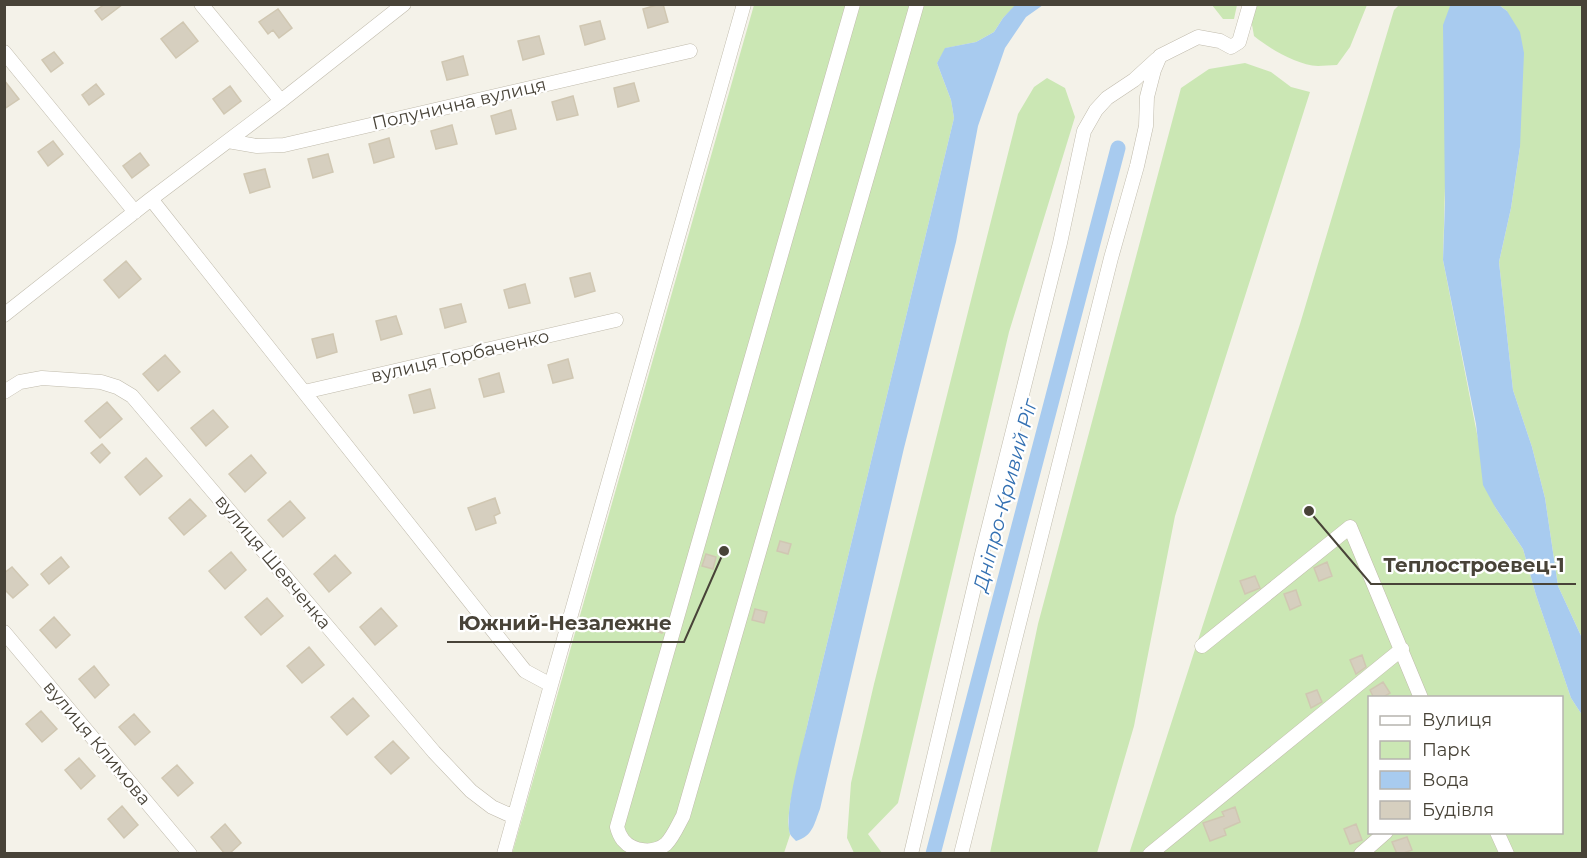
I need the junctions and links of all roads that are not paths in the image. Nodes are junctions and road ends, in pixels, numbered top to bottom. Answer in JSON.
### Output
{"nodes":[{"id":1,"x":201,"y":4,"type":"edge"},
{"id":2,"x":404,"y":4,"type":"edge"},
{"id":3,"x":744,"y":4,"type":"edge"},
{"id":4,"x":854,"y":4,"type":"edge"},
{"id":5,"x":917,"y":4,"type":"edge"},
{"id":6,"x":1250,"y":4,"type":"edge"},
{"id":7,"x":690,"y":51,"type":"dead end"},
{"id":8,"x":4,"y":52,"type":"edge"},
{"id":9,"x":1160,"y":56,"type":"junction"},
{"id":10,"x":281,"y":101,"type":"junction"},
{"id":11,"x":228,"y":141,"type":"junction"},
{"id":12,"x":151,"y":199,"type":"junction"},
{"id":13,"x":135,"y":212,"type":"junction"},
{"id":14,"x":4,"y":315,"type":"edge"},
{"id":15,"x":616,"y":320,"type":"dead end"},
{"id":16,"x":4,"y":392,"type":"edge"},
{"id":17,"x":304,"y":392,"type":"junction"},
{"id":18,"x":4,"y":632,"type":"edge"},
{"id":19,"x":1202,"y":646,"type":"dead end"},
{"id":20,"x":1402,"y":649,"type":"junction"},
{"id":21,"x":551,"y":685,"type":"junction"},
{"id":22,"x":1421,"y":696,"type":"edge"},
{"id":23,"x":514,"y":817,"type":"junction"},
{"id":24,"x":1384,"y":834,"type":"edge"},
{"id":25,"x":1498,"y":834,"type":"edge"},
{"id":26,"x":190,"y":854,"type":"edge"},
{"id":27,"x":504,"y":854,"type":"edge"},
{"id":28,"x":911,"y":854,"type":"edge"},
{"id":29,"x":961,"y":854,"type":"edge"},
{"id":30,"x":1150,"y":854,"type":"edge"},
{"id":31,"x":1361,"y":854,"type":"edge"},
{"id":32,"x":1507,"y":854,"type":"edge"}],
"edges":[{"from":1,"to":10,"type":"street"},
{"from":2,"to":10,"type":"street"},
{"from":3,"to":21,"type":"street"},
{"from":4,"to":5,"type":"street"},
{"from":6,"to":9,"type":"street"},
{"from":7,"to":11,"type":"street","name":"Полунична вулиця"},
{"from":8,"to":13,"type":"street"},
{"from":9,"to":28,"type":"street"},
{"from":9,"to":29,"type":"street"},
{"from":10,"to":11,"type":"street"},
{"from":11,"to":12,"type":"street"},
{"from":12,"to":13,"type":"street"},
{"from":12,"to":17,"type":"street"},
{"from":13,"to":14,"type":"street"},
{"from":15,"to":17,"type":"street","name":"вулиця Горбаченко"},
{"from":16,"to":23,"type":"street","name":"вулиця Шевченка"},
{"from":17,"to":21,"type":"street"},
{"from":18,"to":26,"type":"street","name":"вулиця Климова"},
{"from":19,"to":20,"type":"street"},
{"from":20,"to":22,"type":"street"},
{"from":20,"to":30,"type":"street"},
{"from":21,"to":23,"type":"street"},
{"from":23,"to":27,"type":"street"},
{"from":24,"to":31,"type":"street"},
{"from":25,"to":32,"type":"street"}]}
